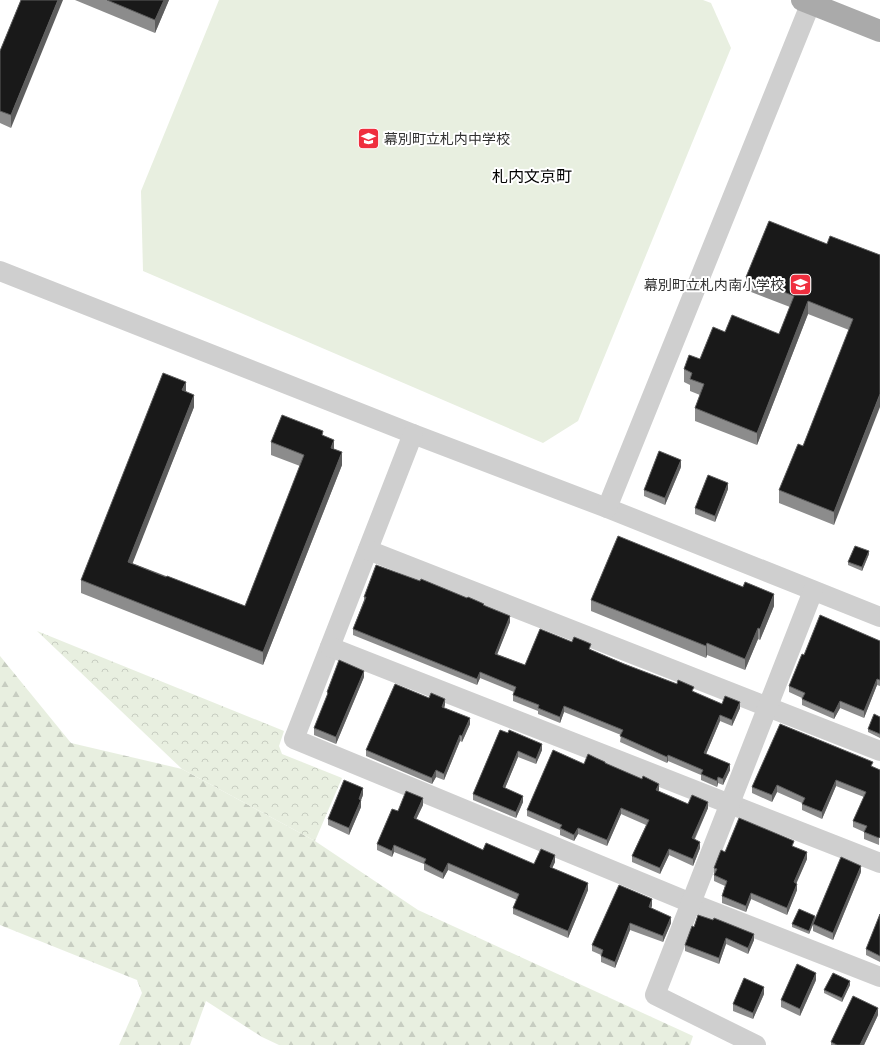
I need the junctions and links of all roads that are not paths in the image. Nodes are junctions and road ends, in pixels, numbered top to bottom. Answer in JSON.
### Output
{"nodes":[{"id":1,"x":808,"y":1,"type":"edge"},
{"id":2,"x":880,"y":31,"type":"edge"},
{"id":3,"x":0,"y":271,"type":"edge"},
{"id":4,"x":413,"y":434,"type":"junction"},
{"id":5,"x":607,"y":508,"type":"junction"},
{"id":6,"x":368,"y":550,"type":"junction"},
{"id":7,"x":813,"y":591,"type":"junction"},
{"id":8,"x":880,"y":617,"type":"edge"},
{"id":9,"x":330,"y":647,"type":"junction"},
{"id":10,"x":768,"y":706,"type":"junction"},
{"id":11,"x":880,"y":751,"type":"edge"},
{"id":12,"x":730,"y":804,"type":"junction"},
{"id":13,"x":880,"y":864,"type":"edge"},
{"id":14,"x":691,"y":903,"type":"junction"},
{"id":15,"x":880,"y":977,"type":"edge"},
{"id":16,"x":756,"y":1045,"type":"edge"}],
"edges":[{"from":1,"to":2,"type":"main road"},
{"from":1,"to":5,"type":"street"},
{"from":3,"to":4,"type":"street"},
{"from":4,"to":5,"type":"street"},
{"from":4,"to":6,"type":"street"},
{"from":5,"to":7,"type":"street"},
{"from":6,"to":9,"type":"street"},
{"from":6,"to":10,"type":"street"},
{"from":7,"to":8,"type":"street"},
{"from":7,"to":10,"type":"street"},
{"from":9,"to":12,"type":"street"},
{"from":9,"to":14,"type":"street"},
{"from":10,"to":11,"type":"street"},
{"from":10,"to":12,"type":"street"},
{"from":12,"to":13,"type":"street"},
{"from":12,"to":14,"type":"street"},
{"from":14,"to":15,"type":"street"},
{"from":14,"to":16,"type":"street"}]}
